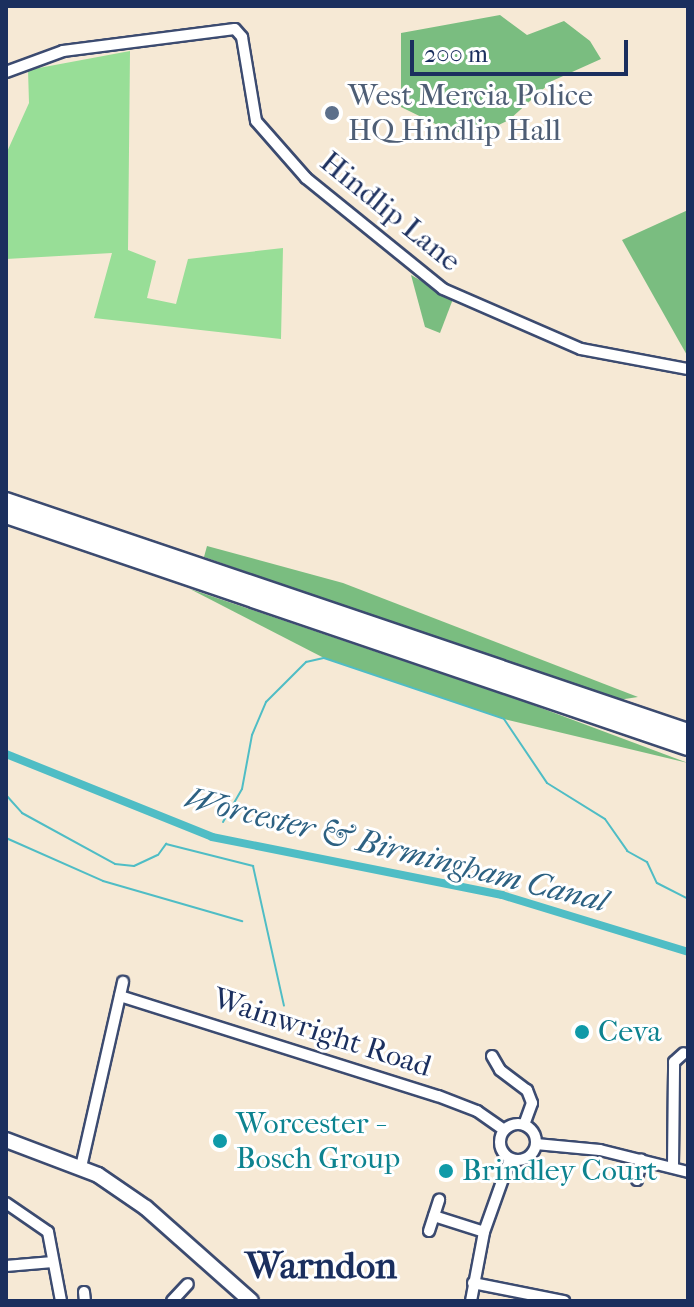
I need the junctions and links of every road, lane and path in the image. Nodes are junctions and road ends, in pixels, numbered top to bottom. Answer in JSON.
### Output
{"nodes":[{"id":1,"x":6,"y":72,"type":"edge"},
{"id":2,"x":688,"y":369,"type":"edge"},
{"id":3,"x":6,"y":501,"type":"edge"},
{"id":4,"x":6,"y":515,"type":"edge"},
{"id":5,"x":688,"y":732,"type":"edge"},
{"id":6,"x":688,"y":747,"type":"edge"},
{"id":7,"x":123,"y":982,"type":"dead end"},
{"id":8,"x":120,"y":996,"type":"junction"},
{"id":9,"x":684,"y":1053,"type":"dead end"},
{"id":10,"x":492,"y":1056,"type":"dead end"},
{"id":11,"x":524,"y":1125,"type":"junction"},
{"id":12,"x":504,"y":1130,"type":"junction"},
{"id":13,"x":6,"y":1140,"type":"edge"},
{"id":14,"x":536,"y":1144,"type":"junction"},
{"id":15,"x":510,"y":1159,"type":"junction"},
{"id":16,"x":641,"y":1159,"type":"junction"},
{"id":17,"x":673,"y":1166,"type":"junction"},
{"id":18,"x":81,"y":1167,"type":"junction"},
{"id":19,"x":688,"y":1172,"type":"edge"},
{"id":20,"x":637,"y":1180,"type":"dead end"},
{"id":21,"x":439,"y":1200,"type":"dead end"},
{"id":22,"x":6,"y":1203,"type":"edge"},
{"id":23,"x":434,"y":1216,"type":"junction"},
{"id":24,"x":429,"y":1231,"type":"dead end"},
{"id":25,"x":484,"y":1232,"type":"junction"},
{"id":26,"x":53,"y":1262,"type":"junction"},
{"id":27,"x":6,"y":1266,"type":"edge"},
{"id":28,"x":473,"y":1283,"type":"junction"},
{"id":29,"x":188,"y":1284,"type":"dead end"},
{"id":30,"x":539,"y":1298,"type":"edge"},
{"id":31,"x":61,"y":1301,"type":"edge"},
{"id":32,"x":172,"y":1301,"type":"edge"},
{"id":33,"x":251,"y":1301,"type":"edge"},
{"id":34,"x":471,"y":1301,"type":"edge"},
{"id":35,"x":564,"y":1301,"type":"edge"}],
"edges":[{"from":1,"to":2,"type":"street","name":"Hindlip Lane"},
{"from":3,"to":5,"type":"highway"},
{"from":4,"to":6,"type":"highway"},
{"from":7,"to":8,"type":"street"},
{"from":8,"to":12,"type":"street","name":"Wainwright Road"},
{"from":8,"to":18,"type":"street"},
{"from":9,"to":17,"type":"street"},
{"from":10,"to":11,"type":"street"},
{"from":11,"to":12,"type":"street"},
{"from":11,"to":14,"type":"street"},
{"from":12,"to":15,"type":"street"},
{"from":13,"to":18,"type":"main road"},
{"from":14,"to":15,"type":"street"},
{"from":14,"to":16,"type":"street"},
{"from":15,"to":25,"type":"street"},
{"from":16,"to":17,"type":"street"},
{"from":16,"to":20,"type":"street"},
{"from":17,"to":19,"type":"street"},
{"from":18,"to":33,"type":"main road"},
{"from":21,"to":23,"type":"street"},
{"from":22,"to":26,"type":"street"},
{"from":23,"to":24,"type":"street"},
{"from":23,"to":25,"type":"street"},
{"from":25,"to":28,"type":"street"},
{"from":26,"to":27,"type":"street"},
{"from":26,"to":31,"type":"street"},
{"from":28,"to":30,"type":"street"},
{"from":28,"to":34,"type":"street"},
{"from":29,"to":32,"type":"street"},
{"from":30,"to":35,"type":"street"}]}
